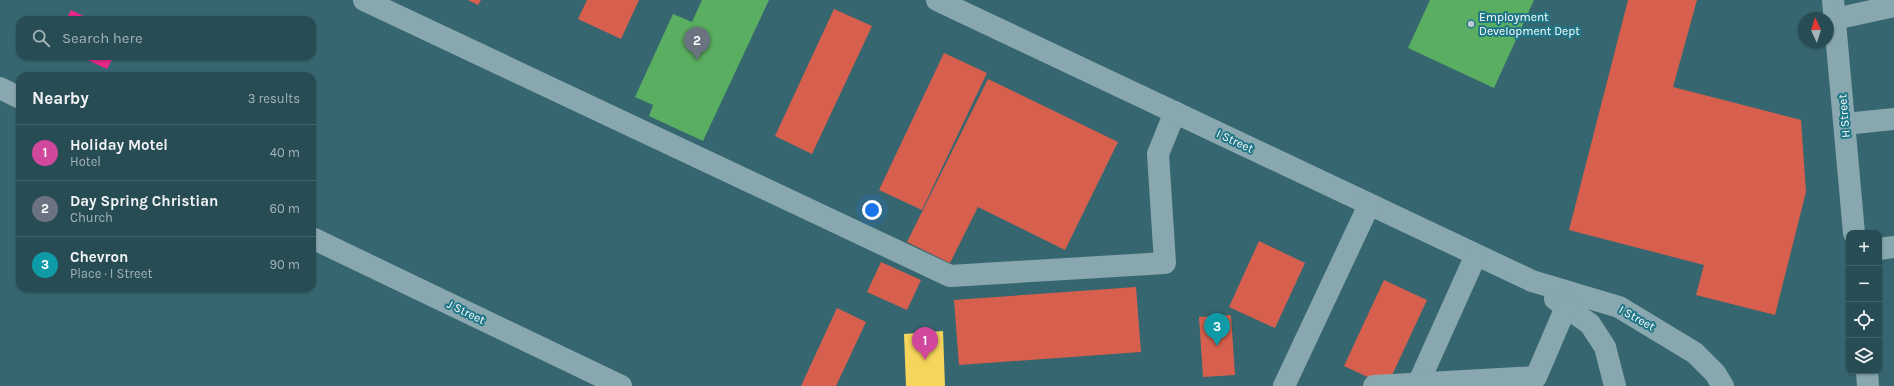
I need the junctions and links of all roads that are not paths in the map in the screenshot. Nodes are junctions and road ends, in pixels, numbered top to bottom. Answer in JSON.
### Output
{"nodes":[{"id":1,"x":364,"y":0,"type":"edge"},
{"id":2,"x":937,"y":0,"type":"edge"},
{"id":3,"x":1894,"y":6,"type":"edge"},
{"id":4,"x":1834,"y":10,"type":"edge"},
{"id":5,"x":0,"y":88,"type":"edge"},
{"id":6,"x":16,"y":96,"type":"edge"},
{"id":7,"x":1175,"y":112,"type":"junction"},
{"id":8,"x":1894,"y":119,"type":"edge"},
{"id":9,"x":1845,"y":124,"type":"junction"},
{"id":10,"x":1370,"y":205,"type":"junction"},
{"id":11,"x":1854,"y":230,"type":"edge"},
{"id":12,"x":316,"y":240,"type":"edge"},
{"id":13,"x":1894,"y":247,"type":"edge"},
{"id":14,"x":1882,"y":248,"type":"edge"},
{"id":15,"x":1476,"y":255,"type":"junction"},
{"id":16,"x":1532,"y":282,"type":"junction"},
{"id":17,"x":1566,"y":307,"type":"junction"},
{"id":18,"x":1867,"y":374,"type":"edge"},
{"id":19,"x":1418,"y":384,"type":"junction"},
{"id":20,"x":621,"y":386,"type":"edge"},
{"id":21,"x":1284,"y":386,"type":"edge"},
{"id":22,"x":1374,"y":386,"type":"edge"},
{"id":23,"x":1615,"y":386,"type":"edge"},
{"id":24,"x":1723,"y":386,"type":"edge"},
{"id":25,"x":1868,"y":386,"type":"edge"}],
"edges":[{"from":1,"to":7,"type":"street"},
{"from":2,"to":7,"type":"street","name":"I Street"},
{"from":3,"to":4,"type":"street"},
{"from":4,"to":9,"type":"street","name":"H Street"},
{"from":5,"to":6,"type":"street"},
{"from":7,"to":10,"type":"street","name":"I Street"},
{"from":8,"to":9,"type":"street"},
{"from":9,"to":11,"type":"street","name":"H Street"},
{"from":10,"to":15,"type":"street","name":"I Street"},
{"from":10,"to":21,"type":"street"},
{"from":12,"to":20,"type":"street","name":"J Street"},
{"from":13,"to":14,"type":"street"},
{"from":15,"to":16,"type":"street","name":"I Street"},
{"from":15,"to":19,"type":"street"},
{"from":16,"to":17,"type":"street","name":"I Street"},
{"from":16,"to":24,"type":"street","name":"I Street"},
{"from":17,"to":19,"type":"street"},
{"from":17,"to":23,"type":"street","name":"I Street"},
{"from":18,"to":25,"type":"street"},
{"from":19,"to":22,"type":"street"}]}
